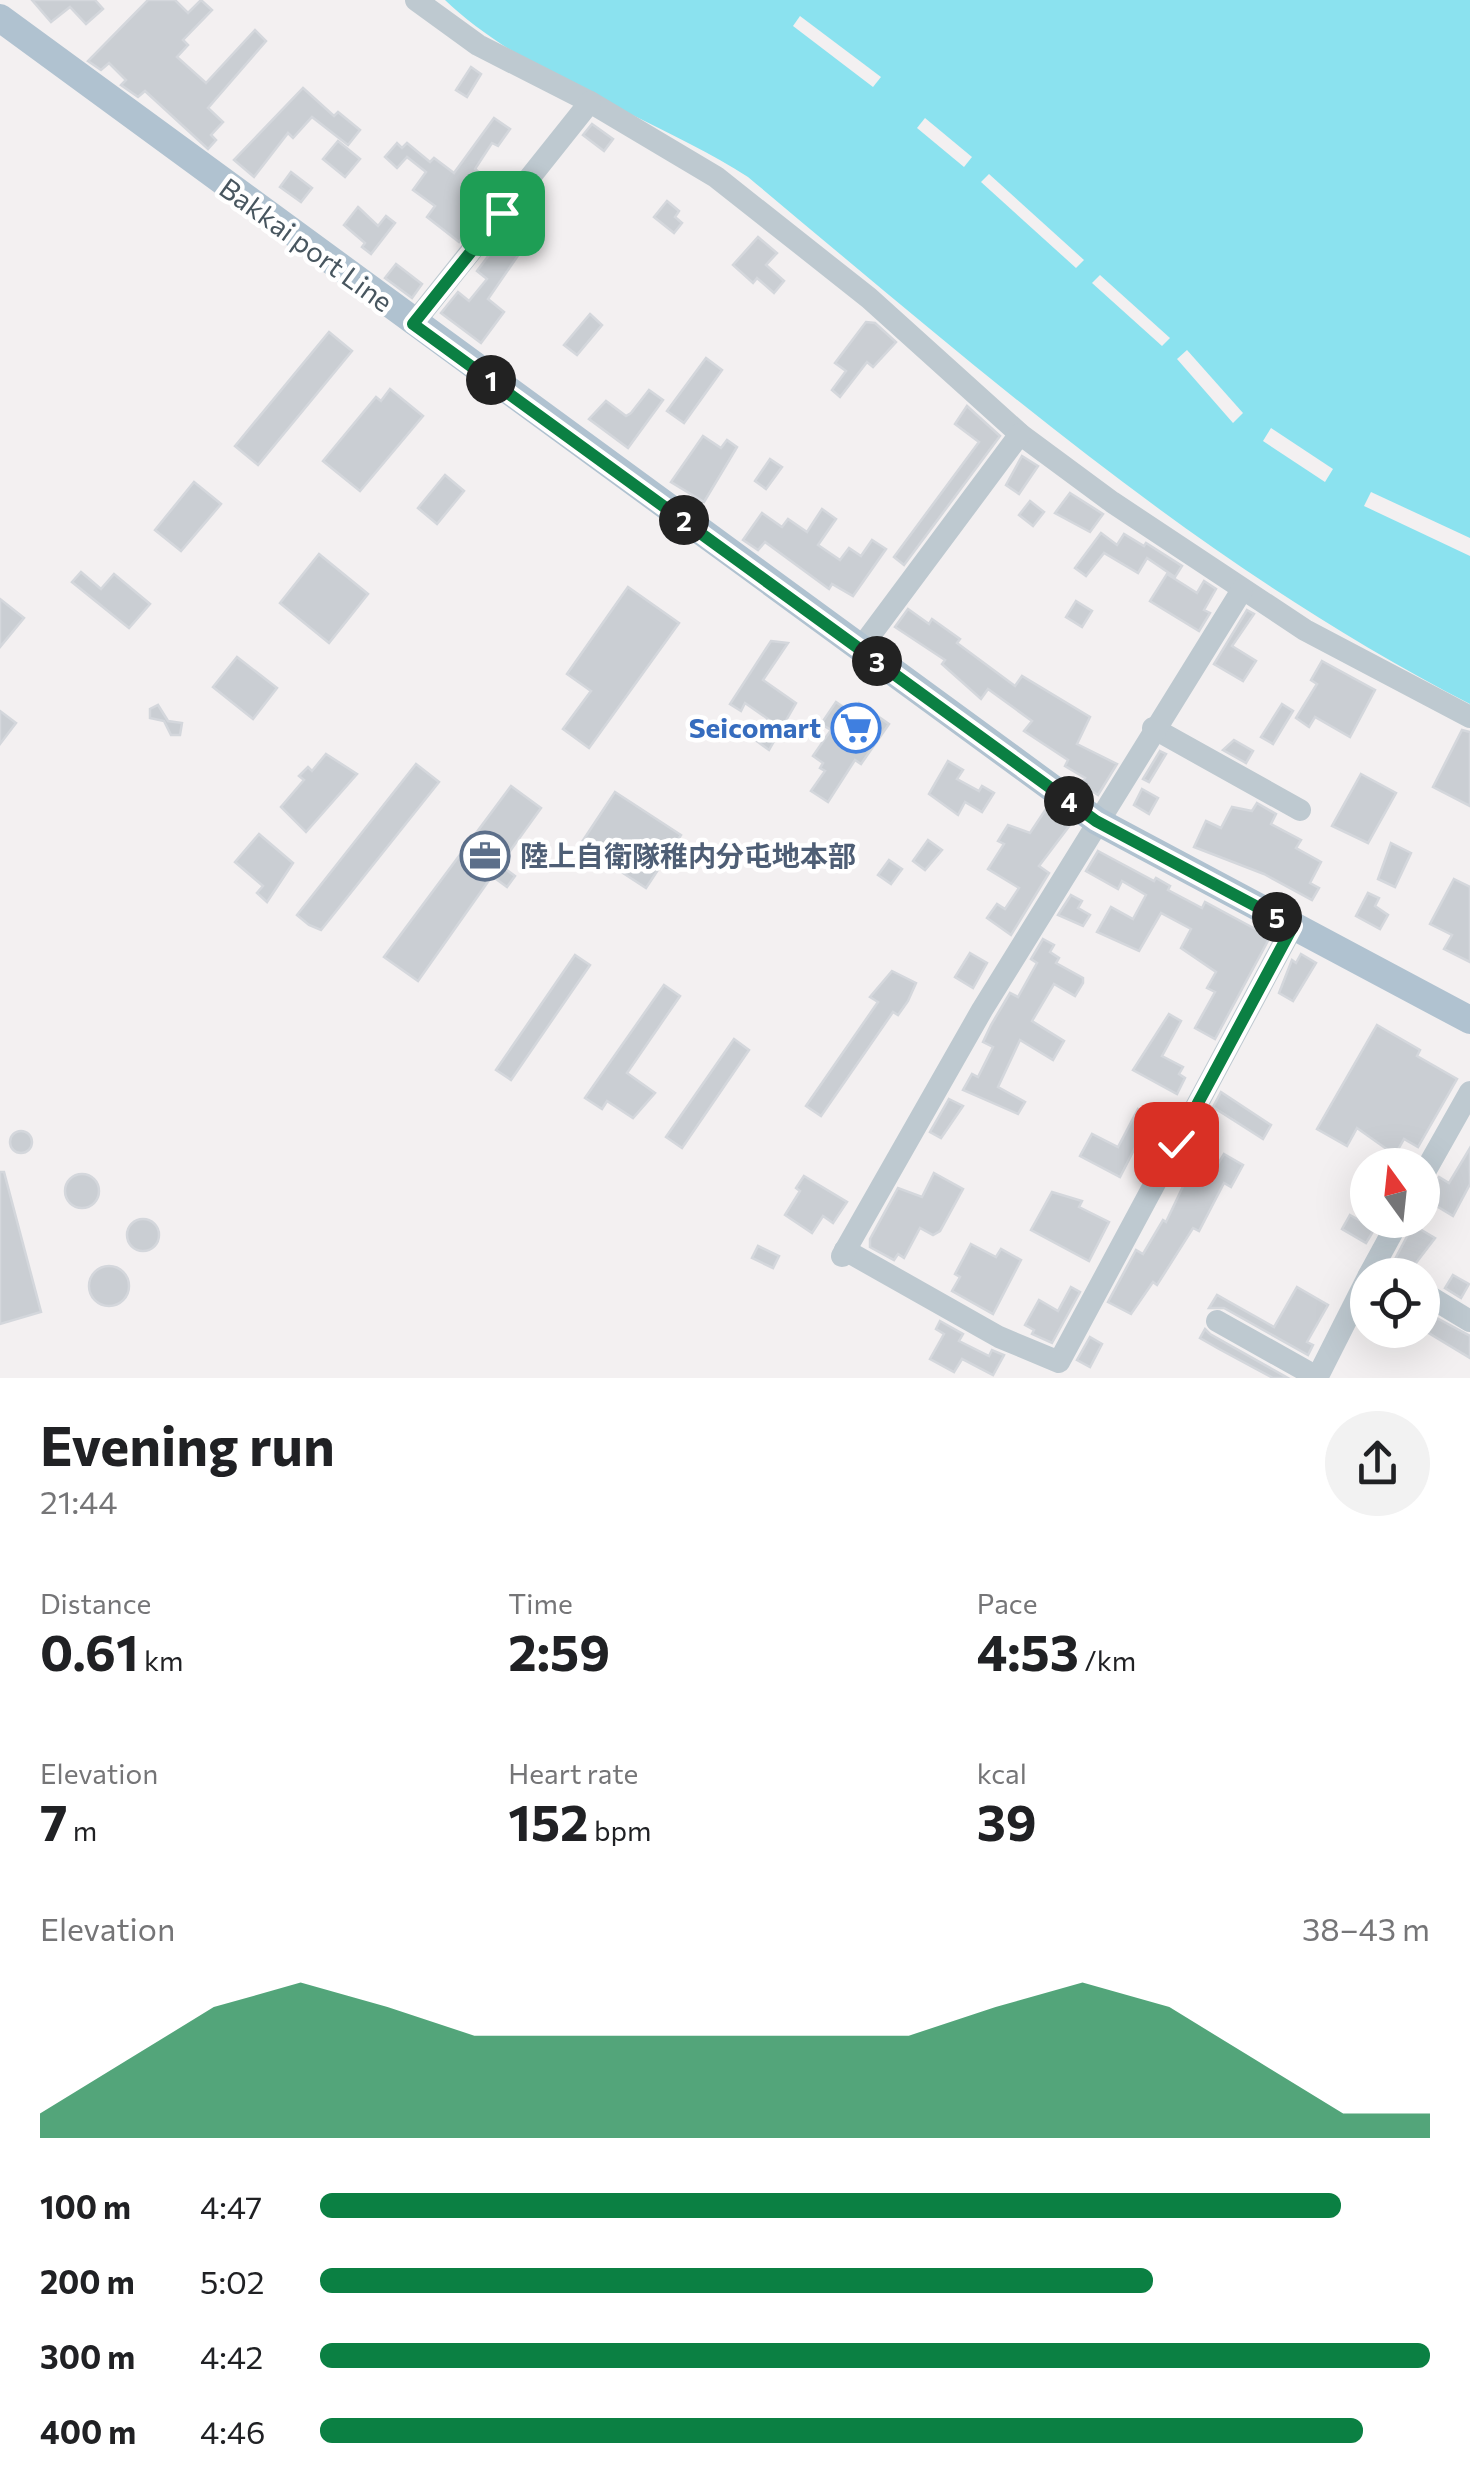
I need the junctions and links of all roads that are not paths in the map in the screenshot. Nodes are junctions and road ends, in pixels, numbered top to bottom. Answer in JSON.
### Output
{"nodes":[{"id":1,"x":416,"y":0,"type":"edge"},
{"id":2,"x":0,"y":18,"type":"edge"},
{"id":3,"x":590,"y":102,"type":"junction"},
{"id":4,"x":413,"y":324,"type":"junction"},
{"id":5,"x":1020,"y":434,"type":"junction"},
{"id":6,"x":1242,"y":590,"type":"junction"},
{"id":7,"x":860,"y":649,"type":"junction"},
{"id":8,"x":1470,"y":717,"type":"edge"},
{"id":9,"x":1153,"y":728,"type":"junction"},
{"id":10,"x":1300,"y":810,"type":"dead end"},
{"id":11,"x":1096,"y":821,"type":"junction"},
{"id":12,"x":1293,"y":926,"type":"junction"},
{"id":13,"x":1470,"y":1020,"type":"edge"},
{"id":14,"x":1470,"y":1092,"type":"edge"},
{"id":15,"x":1438,"y":1148,"type":"edge"},
{"id":16,"x":1440,"y":1303,"type":"edge"},
{"id":17,"x":1217,"y":1321,"type":"dead end"},
{"id":18,"x":1470,"y":1321,"type":"edge"},
{"id":19,"x":1350,"y":1325,"type":"edge"},
{"id":20,"x":1325,"y":1375,"type":"edge"}],
"edges":[{"from":1,"to":3,"type":"street"},
{"from":2,"to":4,"type":"main road","name":"Bakkai port Line"},
{"from":3,"to":4,"type":"street"},
{"from":3,"to":5,"type":"street"},
{"from":4,"to":7,"type":"main road","name":"Bakkai port Line"},
{"from":5,"to":6,"type":"street"},
{"from":5,"to":7,"type":"street"},
{"from":6,"to":8,"type":"street"},
{"from":6,"to":9,"type":"street"},
{"from":7,"to":11,"type":"main road","name":"Bakkai port Line"},
{"from":9,"to":10,"type":"street"},
{"from":9,"to":11,"type":"street"},
{"from":11,"to":12,"type":"main road","name":"Bakkai port Line"},
{"from":11,"to":12,"type":"street"},
{"from":12,"to":13,"type":"main road","name":"Bakkai port Line"},
{"from":14,"to":15,"type":"street"},
{"from":16,"to":18,"type":"street"},
{"from":17,"to":20,"type":"street"},
{"from":19,"to":20,"type":"street"}]}
